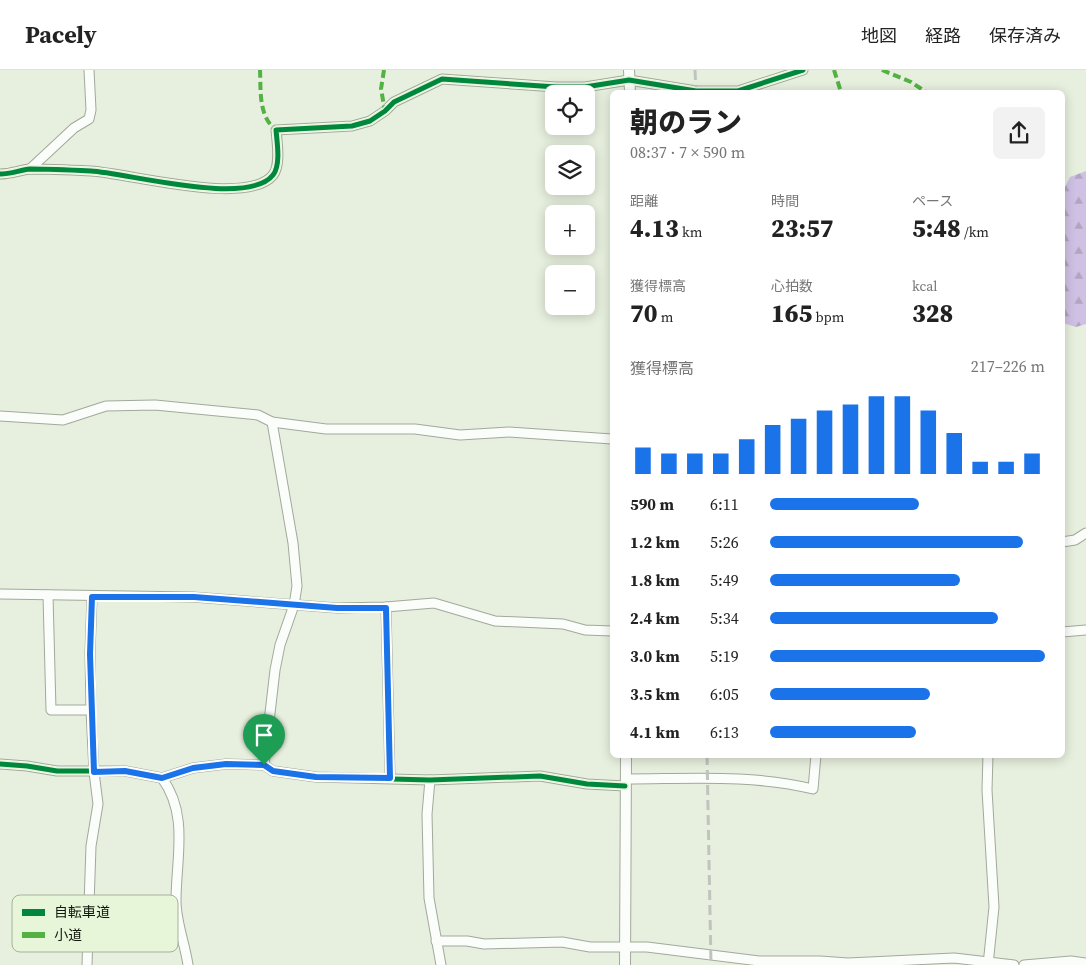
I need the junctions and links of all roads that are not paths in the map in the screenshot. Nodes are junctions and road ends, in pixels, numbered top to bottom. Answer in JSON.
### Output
{"nodes":[{"id":1,"x":89,"y":70,"type":"edge"},
{"id":2,"x":803,"y":70,"type":"edge"},
{"id":3,"x":629,"y":75,"type":"edge"},
{"id":4,"x":630,"y":90,"type":"edge"},
{"id":5,"x":688,"y":90,"type":"edge"},
{"id":6,"x":741,"y":90,"type":"edge"},
{"id":7,"x":30,"y":169,"type":"junction"},
{"id":8,"x":0,"y":174,"type":"edge"},
{"id":9,"x":0,"y":416,"type":"edge"},
{"id":10,"x":272,"y":422,"type":"junction"},
{"id":11,"x":610,"y":440,"type":"edge"},
{"id":12,"x":1086,"y":533,"type":"edge"},
{"id":13,"x":1065,"y":542,"type":"edge"},
{"id":14,"x":0,"y":594,"type":"edge"},
{"id":15,"x":48,"y":595,"type":"junction"},
{"id":16,"x":92,"y":597,"type":"junction"},
{"id":17,"x":294,"y":605,"type":"junction"},
{"id":18,"x":386,"y":608,"type":"junction"},
{"id":19,"x":1086,"y":630,"type":"edge"},
{"id":20,"x":610,"y":631,"type":"edge"},
{"id":21,"x":1065,"y":632,"type":"edge"},
{"id":22,"x":91,"y":710,"type":"junction"},
{"id":23,"x":626,"y":758,"type":"edge"},
{"id":24,"x":816,"y":758,"type":"edge"},
{"id":25,"x":988,"y":758,"type":"edge"},
{"id":26,"x":0,"y":764,"type":"edge"},
{"id":27,"x":264,"y":765,"type":"junction"},
{"id":28,"x":94,"y":772,"type":"junction"},
{"id":29,"x":162,"y":778,"type":"junction"},
{"id":30,"x":390,"y":778,"type":"junction"},
{"id":31,"x":430,"y":780,"type":"junction"},
{"id":32,"x":626,"y":782,"type":"junction"},
{"id":33,"x":89,"y":895,"type":"edge"},
{"id":34,"x":176,"y":895,"type":"edge"},
{"id":35,"x":178,"y":912,"type":"edge"},
{"id":36,"x":436,"y":942,"type":"junction"},
{"id":37,"x":625,"y":948,"type":"junction"},
{"id":38,"x":87,"y":952,"type":"edge"},
{"id":39,"x":787,"y":963,"type":"edge"},
{"id":40,"x":1086,"y":963,"type":"edge"},
{"id":41,"x":988,"y":964,"type":"edge"},
{"id":42,"x":87,"y":965,"type":"edge"},
{"id":43,"x":188,"y":965,"type":"edge"},
{"id":44,"x":441,"y":965,"type":"edge"},
{"id":45,"x":625,"y":965,"type":"edge"},
{"id":46,"x":1014,"y":965,"type":"edge"},
{"id":47,"x":1024,"y":965,"type":"edge"}],
"edges":[{"from":1,"to":7,"type":"street"},
{"from":2,"to":6,"type":"street"},
{"from":3,"to":4,"type":"street"},
{"from":3,"to":5,"type":"street"},
{"from":3,"to":7,"type":"street"},
{"from":7,"to":8,"type":"street"},
{"from":9,"to":10,"type":"street"},
{"from":10,"to":11,"type":"street"},
{"from":10,"to":17,"type":"street"},
{"from":12,"to":13,"type":"street"},
{"from":14,"to":15,"type":"street"},
{"from":15,"to":16,"type":"street"},
{"from":15,"to":22,"type":"street"},
{"from":16,"to":17,"type":"street"},
{"from":16,"to":22,"type":"street"},
{"from":17,"to":18,"type":"street"},
{"from":17,"to":27,"type":"street"},
{"from":18,"to":20,"type":"street"},
{"from":18,"to":30,"type":"street"},
{"from":19,"to":21,"type":"street"},
{"from":22,"to":28,"type":"street"},
{"from":23,"to":32,"type":"street"},
{"from":24,"to":32,"type":"street"},
{"from":25,"to":41,"type":"street"},
{"from":26,"to":28,"type":"street"},
{"from":27,"to":29,"type":"street"},
{"from":27,"to":30,"type":"street"},
{"from":28,"to":29,"type":"street"},
{"from":28,"to":33,"type":"street"},
{"from":29,"to":34,"type":"street"},
{"from":30,"to":31,"type":"street"},
{"from":31,"to":32,"type":"street"},
{"from":31,"to":36,"type":"street"},
{"from":32,"to":37,"type":"street"},
{"from":35,"to":43,"type":"street"},
{"from":36,"to":37,"type":"street"},
{"from":36,"to":44,"type":"street"},
{"from":37,"to":39,"type":"street"},
{"from":37,"to":45,"type":"street"},
{"from":38,"to":42,"type":"street"},
{"from":39,"to":41,"type":"street"},
{"from":40,"to":47,"type":"street"},
{"from":41,"to":46,"type":"street"}]}
